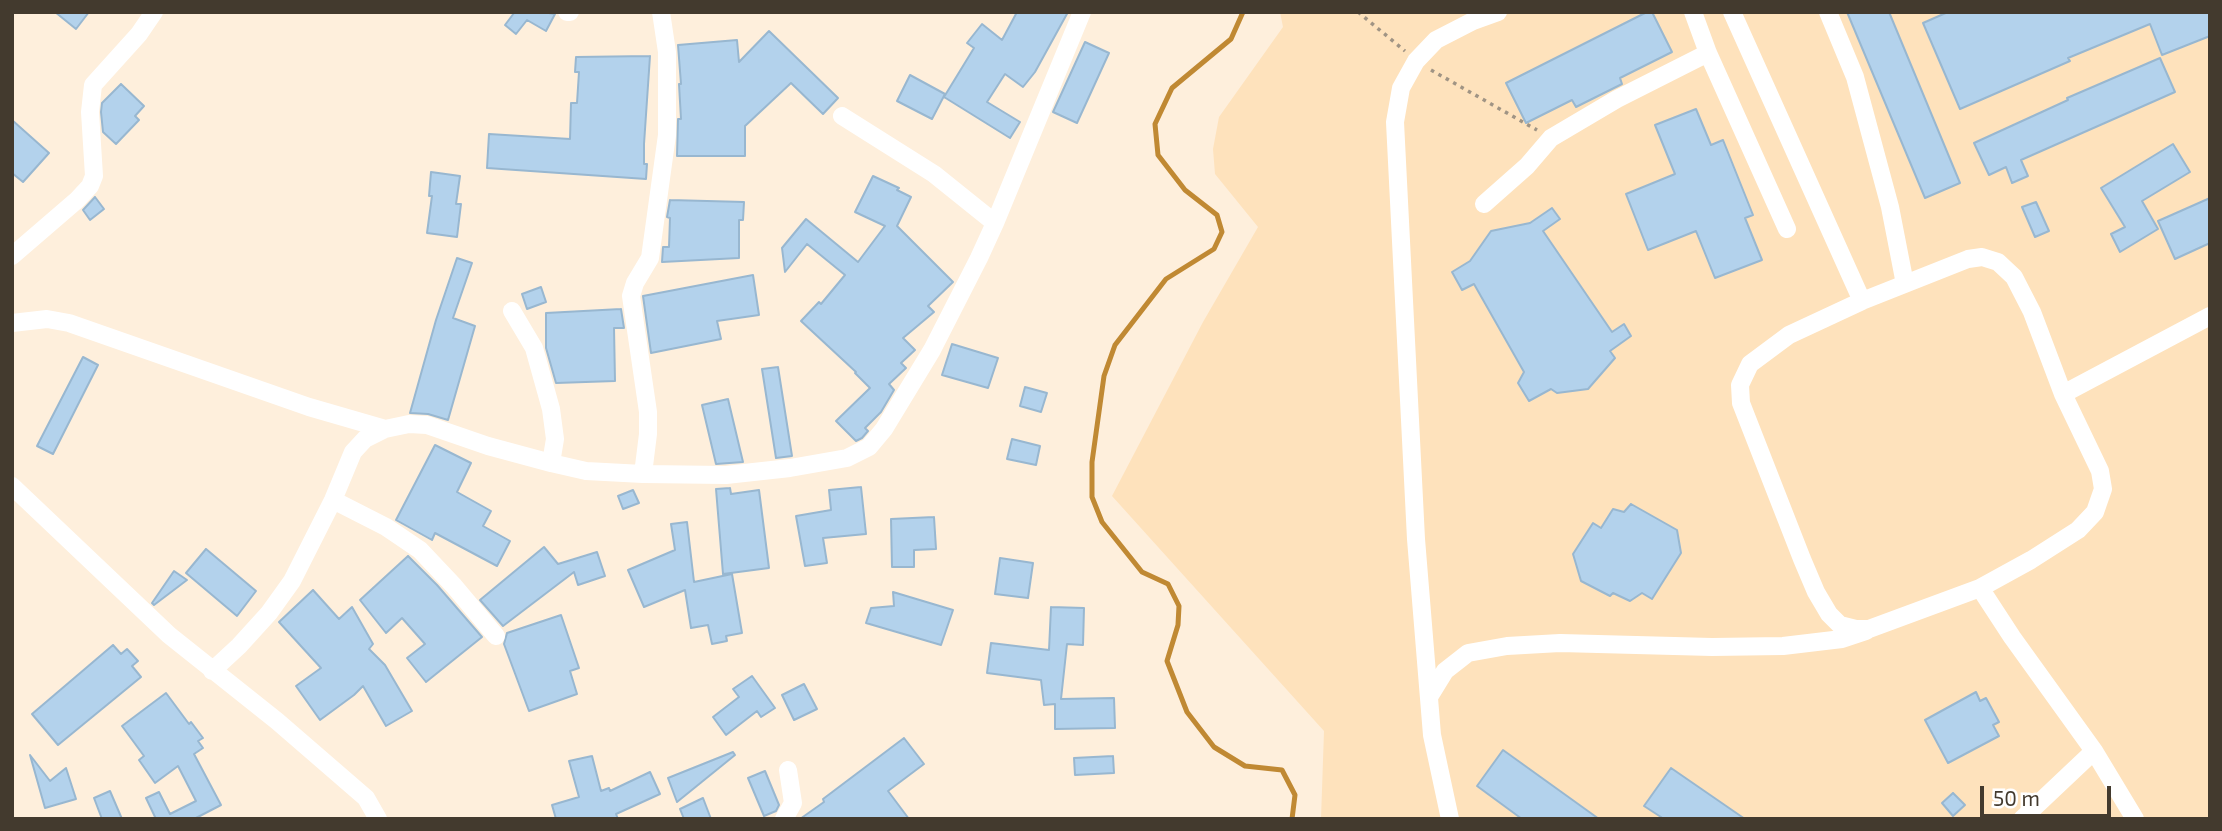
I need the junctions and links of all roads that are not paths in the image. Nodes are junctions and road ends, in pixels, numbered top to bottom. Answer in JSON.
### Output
{"nodes":[{"id":1,"x":154,"y":12,"type":"edge"},
{"id":2,"x":661,"y":12,"type":"edge"},
{"id":3,"x":1082,"y":12,"type":"edge"},
{"id":4,"x":1498,"y":12,"type":"edge"},
{"id":5,"x":1693,"y":12,"type":"edge"},
{"id":6,"x":1732,"y":12,"type":"edge"},
{"id":7,"x":1828,"y":12,"type":"edge"},
{"id":8,"x":1708,"y":53,"type":"junction"},
{"id":9,"x":842,"y":116,"type":"dead end"},
{"id":10,"x":1484,"y":204,"type":"dead end"},
{"id":11,"x":995,"y":223,"type":"junction"},
{"id":12,"x":1787,"y":229,"type":"dead end"},
{"id":13,"x":12,"y":256,"type":"edge"},
{"id":14,"x":1905,"y":284,"type":"junction"},
{"id":15,"x":1862,"y":301,"type":"junction"},
{"id":16,"x":512,"y":311,"type":"dead end"},
{"id":17,"x":2210,"y":316,"type":"edge"},
{"id":18,"x":12,"y":323,"type":"edge"},
{"id":19,"x":2063,"y":394,"type":"junction"},
{"id":20,"x":385,"y":429,"type":"junction"},
{"id":21,"x":551,"y":463,"type":"junction"},
{"id":22,"x":643,"y":474,"type":"junction"},
{"id":23,"x":12,"y":486,"type":"edge"},
{"id":24,"x":333,"y":500,"type":"junction"},
{"id":25,"x":1980,"y":588,"type":"junction"},
{"id":26,"x":1869,"y":629,"type":"junction"},
{"id":27,"x":496,"y":636,"type":"dead end"},
{"id":28,"x":212,"y":671,"type":"junction"},
{"id":29,"x":1429,"y":697,"type":"junction"},
{"id":30,"x":2094,"y":751,"type":"junction"},
{"id":31,"x":788,"y":770,"type":"dead end"},
{"id":32,"x":377,"y":819,"type":"edge"},
{"id":33,"x":784,"y":819,"type":"edge"},
{"id":34,"x":1450,"y":819,"type":"edge"},
{"id":35,"x":2022,"y":819,"type":"edge"},
{"id":36,"x":2135,"y":819,"type":"edge"}],
"edges":[{"from":1,"to":13,"type":"street"},
{"from":2,"to":22,"type":"street"},
{"from":3,"to":11,"type":"street"},
{"from":4,"to":29,"type":"street"},
{"from":5,"to":8,"type":"street"},
{"from":6,"to":15,"type":"street"},
{"from":7,"to":14,"type":"street"},
{"from":8,"to":10,"type":"street"},
{"from":8,"to":12,"type":"street"},
{"from":9,"to":11,"type":"street"},
{"from":11,"to":22,"type":"street"},
{"from":14,"to":15,"type":"street"},
{"from":14,"to":19,"type":"street"},
{"from":15,"to":26,"type":"street"},
{"from":16,"to":21,"type":"street"},
{"from":17,"to":19,"type":"street"},
{"from":18,"to":20,"type":"street"},
{"from":19,"to":25,"type":"street"},
{"from":20,"to":21,"type":"street"},
{"from":20,"to":24,"type":"street"},
{"from":21,"to":22,"type":"street"},
{"from":23,"to":28,"type":"street"},
{"from":24,"to":27,"type":"street"},
{"from":24,"to":28,"type":"street"},
{"from":25,"to":26,"type":"street"},
{"from":25,"to":30,"type":"street"},
{"from":26,"to":29,"type":"street"},
{"from":28,"to":32,"type":"street"},
{"from":29,"to":34,"type":"street"},
{"from":30,"to":35,"type":"street"},
{"from":30,"to":36,"type":"street"},
{"from":31,"to":33,"type":"street"}]}
